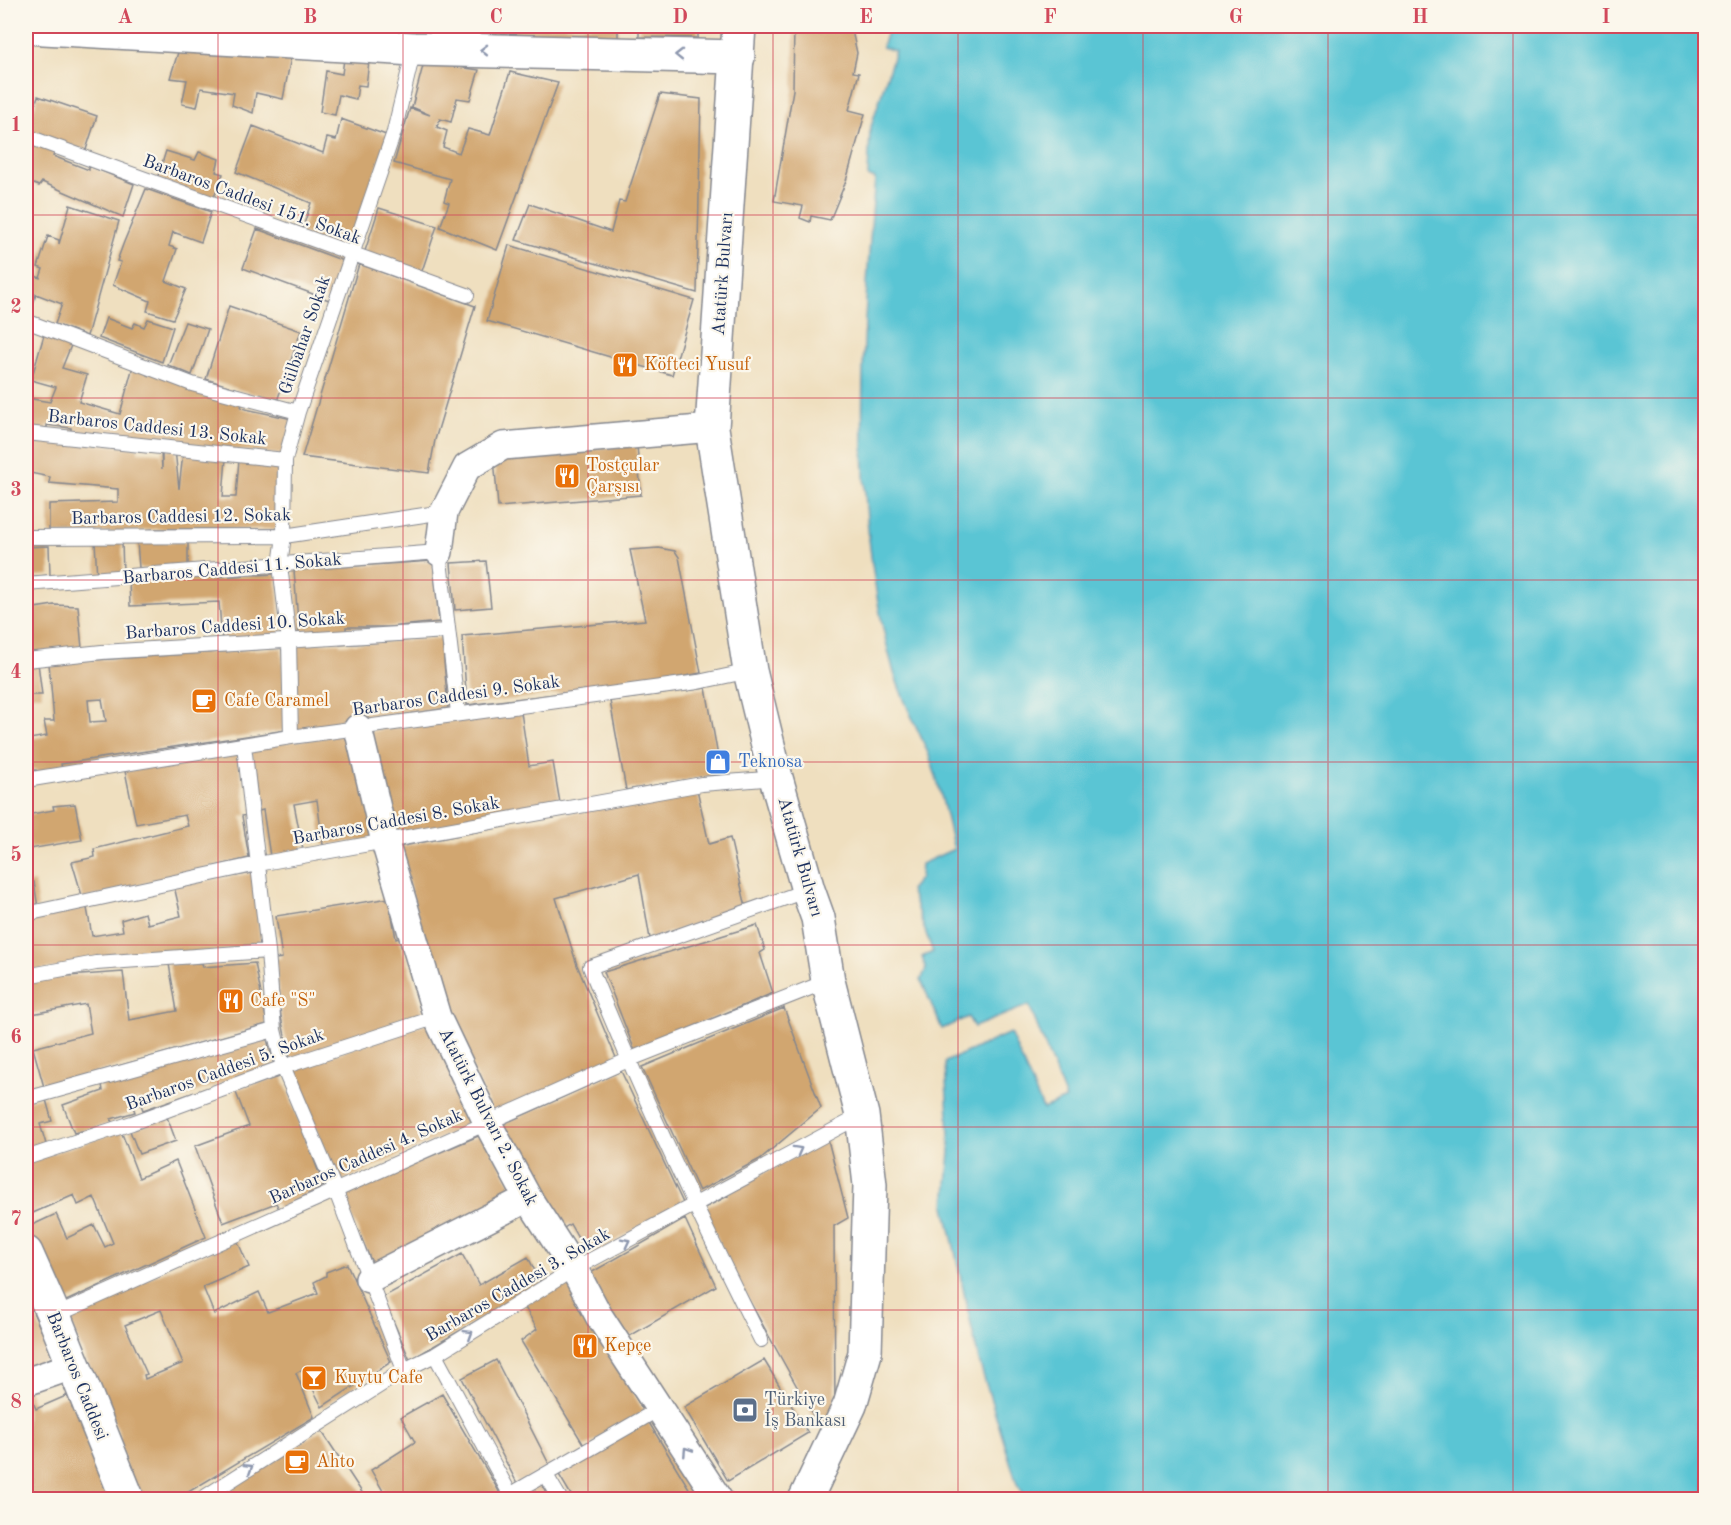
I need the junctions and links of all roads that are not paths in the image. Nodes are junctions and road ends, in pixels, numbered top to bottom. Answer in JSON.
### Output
{"nodes":[{"id":1,"x":26,"y":27,"type":"edge"},
{"id":2,"x":311,"y":33,"type":"edge"},
{"id":3,"x":738,"y":41,"type":"edge"},
{"id":4,"x":414,"y":49,"type":"junction"},
{"id":5,"x":26,"y":136,"type":"edge"},
{"id":6,"x":352,"y":255,"type":"junction"},
{"id":7,"x":467,"y":296,"type":"dead end"},
{"id":8,"x":26,"y":321,"type":"edge"},
{"id":9,"x":298,"y":412,"type":"junction"},
{"id":10,"x":712,"y":428,"type":"junction"},
{"id":11,"x":26,"y":433,"type":"edge"},
{"id":12,"x":285,"y":460,"type":"junction"},
{"id":13,"x":444,"y":512,"type":"junction"},
{"id":14,"x":284,"y":536,"type":"junction"},
{"id":15,"x":26,"y":537,"type":"edge"},
{"id":16,"x":439,"y":552,"type":"junction"},
{"id":17,"x":280,"y":565,"type":"junction"},
{"id":18,"x":26,"y":584,"type":"edge"},
{"id":19,"x":447,"y":631,"type":"junction"},
{"id":20,"x":289,"y":641,"type":"junction"},
{"id":21,"x":26,"y":660,"type":"edge"},
{"id":22,"x":750,"y":671,"type":"junction"},
{"id":23,"x":458,"y":713,"type":"junction"},
{"id":24,"x":358,"y":728,"type":"junction"},
{"id":25,"x":291,"y":737,"type":"junction"},
{"id":26,"x":244,"y":745,"type":"junction"},
{"id":27,"x":776,"y":778,"type":"junction"},
{"id":28,"x":26,"y":780,"type":"edge"},
{"id":29,"x":385,"y":842,"type":"junction"},
{"id":30,"x":258,"y":864,"type":"junction"},
{"id":31,"x":808,"y":890,"type":"junction"},
{"id":32,"x":26,"y":914,"type":"edge"},
{"id":33,"x":268,"y":951,"type":"junction"},
{"id":34,"x":26,"y":976,"type":"edge"},
{"id":35,"x":828,"y":981,"type":"junction"},
{"id":36,"x":436,"y":1017,"type":"junction"},
{"id":37,"x":274,"y":1030,"type":"junction"},
{"id":38,"x":628,"y":1060,"type":"junction"},
{"id":39,"x":283,"y":1067,"type":"junction"},
{"id":40,"x":26,"y":1099,"type":"edge"},
{"id":41,"x":862,"y":1115,"type":"junction"},
{"id":42,"x":488,"y":1124,"type":"junction"},
{"id":43,"x":26,"y":1158,"type":"edge"},
{"id":44,"x":335,"y":1190,"type":"junction"},
{"id":45,"x":528,"y":1198,"type":"junction"},
{"id":46,"x":694,"y":1207,"type":"junction"},
{"id":47,"x":26,"y":1253,"type":"edge"},
{"id":48,"x":574,"y":1269,"type":"junction"},
{"id":49,"x":369,"y":1279,"type":"junction"},
{"id":50,"x":54,"y":1316,"type":"junction"},
{"id":51,"x":761,"y":1340,"type":"dead end"},
{"id":52,"x":435,"y":1355,"type":"junction"},
{"id":53,"x":72,"y":1366,"type":"junction"},
{"id":54,"x":404,"y":1370,"type":"junction"},
{"id":55,"x":26,"y":1382,"type":"edge"},
{"id":56,"x":659,"y":1409,"type":"junction"},
{"id":57,"x":546,"y":1475,"type":"junction"},
{"id":58,"x":505,"y":1497,"type":"edge"},
{"id":59,"x":127,"y":1499,"type":"edge"},
{"id":60,"x":200,"y":1500,"type":"edge"},
{"id":61,"x":561,"y":1500,"type":"edge"},
{"id":62,"x":719,"y":1500,"type":"edge"},
{"id":63,"x":806,"y":1500,"type":"edge"}],
"edges":[{"from":1,"to":2,"type":"main road"},
{"from":2,"to":4,"type":"main road"},
{"from":3,"to":4,"type":"main road","one_way":true},
{"from":3,"to":10,"type":"main road","name":"Atatürk Bulvarı"},
{"from":4,"to":6,"type":"lane","name":"Gülbahar Sokak"},
{"from":5,"to":6,"type":"lane","name":"Barbaros Caddesi 151. Sokak"},
{"from":6,"to":7,"type":"lane","name":"Barbaros Caddesi 151. Sokak"},
{"from":6,"to":9,"type":"lane","name":"Gülbahar Sokak"},
{"from":8,"to":9,"type":"lane"},
{"from":9,"to":12,"type":"lane","name":"Gülbahar Sokak"},
{"from":10,"to":13,"type":"street"},
{"from":10,"to":22,"type":"main road","name":"Atatürk Bulvarı"},
{"from":11,"to":12,"type":"lane","name":"Barbaros Caddesi 13. Sokak"},
{"from":12,"to":14,"type":"lane","name":"Gülbahar Sokak"},
{"from":13,"to":14,"type":"lane","name":"Barbaros Caddesi 12. Sokak"},
{"from":13,"to":16,"type":"street"},
{"from":14,"to":15,"type":"lane","name":"Barbaros Caddesi 12. Sokak"},
{"from":14,"to":17,"type":"lane","name":"Gülbahar Sokak"},
{"from":16,"to":17,"type":"lane","name":"Barbaros Caddesi 11. Sokak"},
{"from":16,"to":19,"type":"lane"},
{"from":17,"to":18,"type":"lane","name":"Barbaros Caddesi 11. Sokak"},
{"from":17,"to":20,"type":"lane","name":"Gülbahar Sokak"},
{"from":19,"to":20,"type":"lane","name":"Barbaros Caddesi 10. Sokak"},
{"from":19,"to":23,"type":"lane"},
{"from":20,"to":21,"type":"lane","name":"Barbaros Caddesi 10. Sokak"},
{"from":20,"to":25,"type":"lane","name":"Gülbahar Sokak"},
{"from":22,"to":23,"type":"lane","name":"Barbaros Caddesi 9. Sokak"},
{"from":22,"to":27,"type":"main road","name":"Atatürk Bulvarı"},
{"from":23,"to":24,"type":"lane","name":"Barbaros Caddesi 9. Sokak"},
{"from":24,"to":25,"type":"lane","name":"Barbaros Caddesi 9. Sokak"},
{"from":24,"to":29,"type":"street","name":"Atatürk Bulvarı 2. Sokak"},
{"from":25,"to":26,"type":"lane","name":"Barbaros Caddesi 9. Sokak"},
{"from":26,"to":28,"type":"lane","name":"Barbaros Caddesi 9. Sokak"},
{"from":26,"to":30,"type":"lane"},
{"from":27,"to":29,"type":"lane","name":"Barbaros Caddesi 8. Sokak"},
{"from":27,"to":31,"type":"main road","name":"Atatürk Bulvarı"},
{"from":29,"to":30,"type":"lane","name":"Barbaros Caddesi 8. Sokak"},
{"from":29,"to":36,"type":"street","name":"Atatürk Bulvarı 2. Sokak"},
{"from":30,"to":32,"type":"lane","name":"Barbaros Caddesi 8. Sokak"},
{"from":30,"to":33,"type":"lane"},
{"from":31,"to":35,"type":"main road","name":"Atatürk Bulvarı"},
{"from":31,"to":38,"type":"lane"},
{"from":33,"to":34,"type":"lane"},
{"from":33,"to":37,"type":"lane"},
{"from":35,"to":38,"type":"lane","name":"Barbaros Caddesi 4. Sokak"},
{"from":35,"to":41,"type":"main road","name":"Atatürk Bulvarı"},
{"from":36,"to":39,"type":"lane","name":"Barbaros Caddesi 5. Sokak"},
{"from":36,"to":42,"type":"street","name":"Atatürk Bulvarı 2. Sokak"},
{"from":37,"to":39,"type":"lane"},
{"from":37,"to":40,"type":"lane"},
{"from":38,"to":42,"type":"lane","name":"Barbaros Caddesi 4. Sokak"},
{"from":38,"to":46,"type":"lane"},
{"from":39,"to":43,"type":"lane","name":"Barbaros Caddesi 5. Sokak"},
{"from":39,"to":44,"type":"lane"},
{"from":46,"to":41,"type":"lane","name":"Barbaros Caddesi 3. Sokak","one_way":true},
{"from":41,"to":63,"type":"main road","name":"Atatürk Bulvarı"},
{"from":42,"to":44,"type":"lane","name":"Barbaros Caddesi 4. Sokak"},
{"from":42,"to":45,"type":"street","name":"Atatürk Bulvarı 2. Sokak"},
{"from":44,"to":49,"type":"lane"},
{"from":44,"to":50,"type":"lane","name":"Barbaros Caddesi 4. Sokak"},
{"from":45,"to":48,"type":"street","name":"Atatürk Bulvarı 2. Sokak"},
{"from":45,"to":49,"type":"street"},
{"from":48,"to":46,"type":"lane","name":"Barbaros Caddesi 3. Sokak","one_way":true},
{"from":46,"to":51,"type":"lane"},
{"from":47,"to":50,"type":"main road","name":"Barbaros Caddesi"},
{"from":52,"to":48,"type":"lane","name":"Barbaros Caddesi 3. Sokak","one_way":true},
{"from":48,"to":56,"type":"street","name":"Atatürk Bulvarı 2. Sokak"},
{"from":49,"to":54,"type":"lane"},
{"from":50,"to":53,"type":"main road","name":"Barbaros Caddesi"},
{"from":52,"to":54,"type":"lane","name":"Barbaros Caddesi 3. Sokak"},
{"from":52,"to":58,"type":"lane"},
{"from":53,"to":55,"type":"street"},
{"from":53,"to":59,"type":"main road","name":"Barbaros Caddesi"},
{"from":60,"to":54,"type":"lane","name":"Barbaros Caddesi 3. Sokak","one_way":true},
{"from":56,"to":57,"type":"lane"},
{"from":62,"to":56,"type":"street","name":"Atatürk Bulvarı 2. Sokak","one_way":true},
{"from":57,"to":58,"type":"lane"},
{"from":57,"to":61,"type":"lane"}]}
